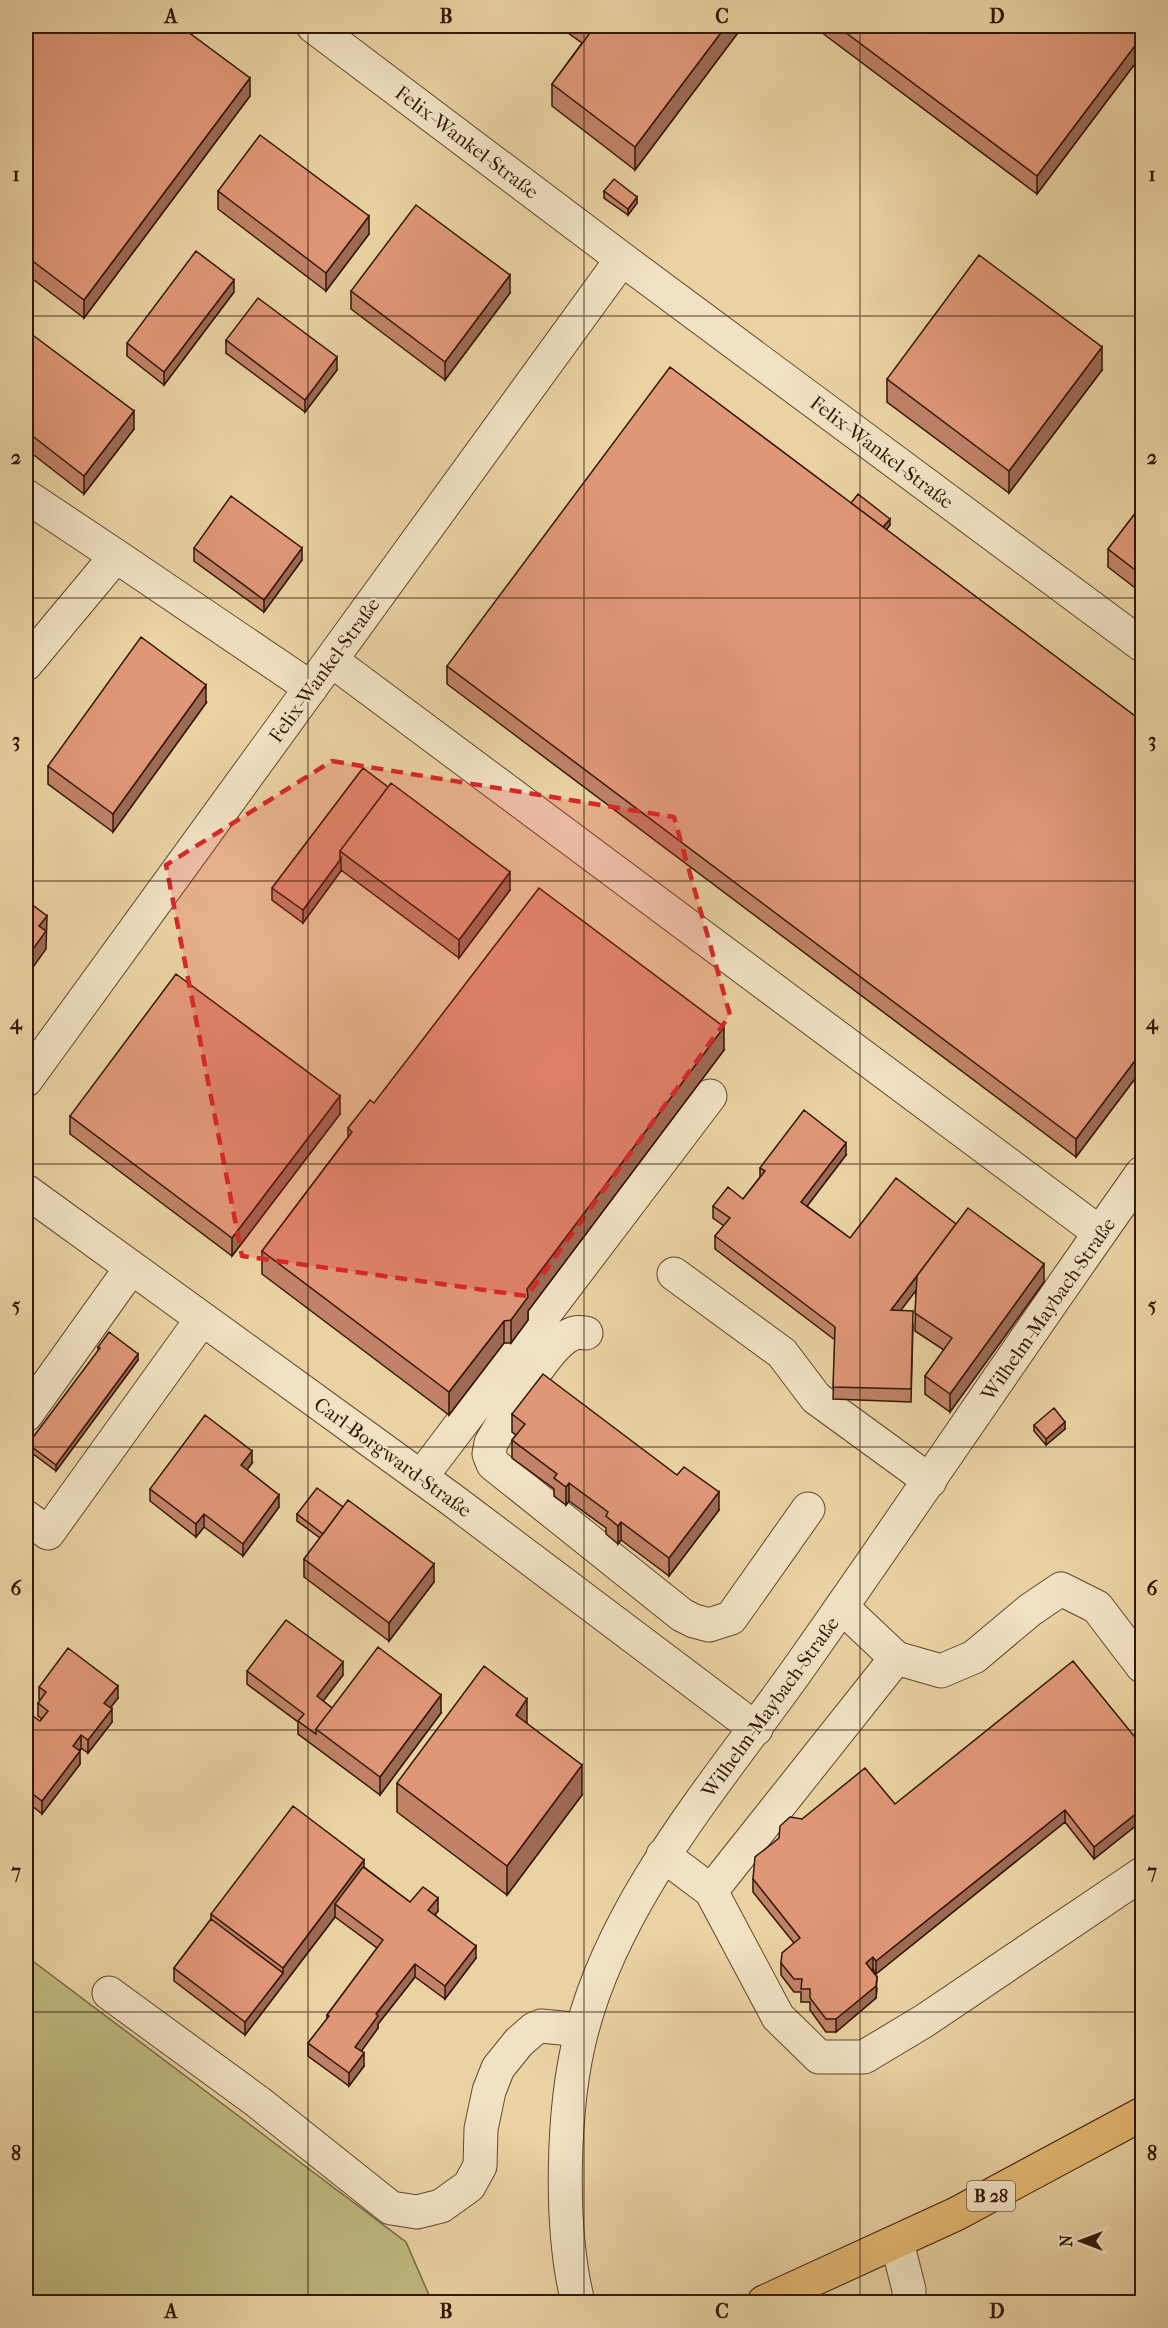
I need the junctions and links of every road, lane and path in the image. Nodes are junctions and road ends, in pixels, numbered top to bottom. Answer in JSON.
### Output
{"nodes":[{"id":1,"x":313,"y":26,"type":"edge"},
{"id":2,"x":622,"y":259,"type":"junction"},
{"id":3,"x":26,"y":496,"type":"edge"},
{"id":4,"x":116,"y":556,"type":"junction"},
{"id":5,"x":1143,"y":645,"type":"edge"},
{"id":6,"x":331,"y":660,"type":"junction"},
{"id":7,"x":26,"y":664,"type":"edge"},
{"id":8,"x":311,"y":688,"type":"junction"},
{"id":9,"x":26,"y":1080,"type":"edge"},
{"id":10,"x":710,"y":1096,"type":"dead end"},
{"id":11,"x":1143,"y":1173,"type":"edge"},
{"id":12,"x":26,"y":1191,"type":"edge"},
{"id":13,"x":1100,"y":1233,"type":"junction"},
{"id":14,"x":131,"y":1268,"type":"junction"},
{"id":15,"x":674,"y":1274,"type":"dead end"},
{"id":16,"x":202,"y":1319,"type":"junction"},
{"id":17,"x":586,"y":1334,"type":"dead end"},
{"id":18,"x":26,"y":1415,"type":"edge"},
{"id":19,"x":421,"y":1477,"type":"junction"},
{"id":20,"x":930,"y":1481,"type":"junction"},
{"id":21,"x":808,"y":1509,"type":"dead end"},
{"id":22,"x":26,"y":1517,"type":"edge"},
{"id":23,"x":842,"y":1607,"type":"junction"},
{"id":24,"x":896,"y":1658,"type":"junction"},
{"id":25,"x":1143,"y":1666,"type":"edge"},
{"id":26,"x":756,"y":1729,"type":"junction"},
{"id":27,"x":663,"y":1855,"type":"junction"},
{"id":28,"x":1143,"y":1874,"type":"edge"},
{"id":29,"x":711,"y":1891,"type":"junction"},
{"id":30,"x":109,"y":1993,"type":"dead end"},
{"id":31,"x":582,"y":2030,"type":"junction"},
{"id":32,"x":1143,"y":2114,"type":"edge"},
{"id":33,"x":897,"y":2242,"type":"junction"},
{"id":34,"x":578,"y":2302,"type":"edge"},
{"id":35,"x":764,"y":2302,"type":"edge"},
{"id":36,"x":909,"y":2302,"type":"edge"}],
"edges":[{"from":1,"to":2,"type":"street","name":"Felix-Wankel-Straße"},
{"from":2,"to":5,"type":"street","name":"Felix-Wankel-Straße"},
{"from":2,"to":6,"type":"street","name":"Felix-Wankel-Straße"},
{"from":3,"to":4,"type":"street"},
{"from":4,"to":7,"type":"street"},
{"from":4,"to":8,"type":"street"},
{"from":6,"to":8,"type":"street","name":"Felix-Wankel-Straße"},
{"from":6,"to":13,"type":"street"},
{"from":8,"to":9,"type":"street","name":"Felix-Wankel-Straße"},
{"from":10,"to":19,"type":"street"},
{"from":11,"to":13,"type":"street","name":"Wilhelm-Maybach-Straße"},
{"from":12,"to":14,"type":"street","name":"Carl-Borgward-Straße"},
{"from":13,"to":20,"type":"street","name":"Wilhelm-Maybach-Straße"},
{"from":14,"to":16,"type":"street","name":"Carl-Borgward-Straße"},
{"from":14,"to":18,"type":"street"},
{"from":15,"to":20,"type":"street"},
{"from":16,"to":19,"type":"street","name":"Carl-Borgward-Straße"},
{"from":16,"to":22,"type":"street"},
{"from":17,"to":21,"type":"street"},
{"from":19,"to":26,"type":"street","name":"Carl-Borgward-Straße"},
{"from":20,"to":23,"type":"street","name":"Wilhelm-Maybach-Straße"},
{"from":23,"to":24,"type":"street"},
{"from":23,"to":26,"type":"street","name":"Wilhelm-Maybach-Straße"},
{"from":24,"to":25,"type":"street"},
{"from":24,"to":29,"type":"street"},
{"from":26,"to":27,"type":"street","name":"Wilhelm-Maybach-Straße"},
{"from":27,"to":29,"type":"street"},
{"from":27,"to":31,"type":"street","name":"Wilhelm-Maybach-Straße"},
{"from":28,"to":29,"type":"street"},
{"from":30,"to":31,"type":"street"},
{"from":31,"to":34,"type":"street","name":"Wilhelm-Maybach-Straße"},
{"from":32,"to":33,"type":"main road","number":"B 28"},
{"from":33,"to":35,"type":"main road","number":"B 28"},
{"from":33,"to":36,"type":"street"}]}
